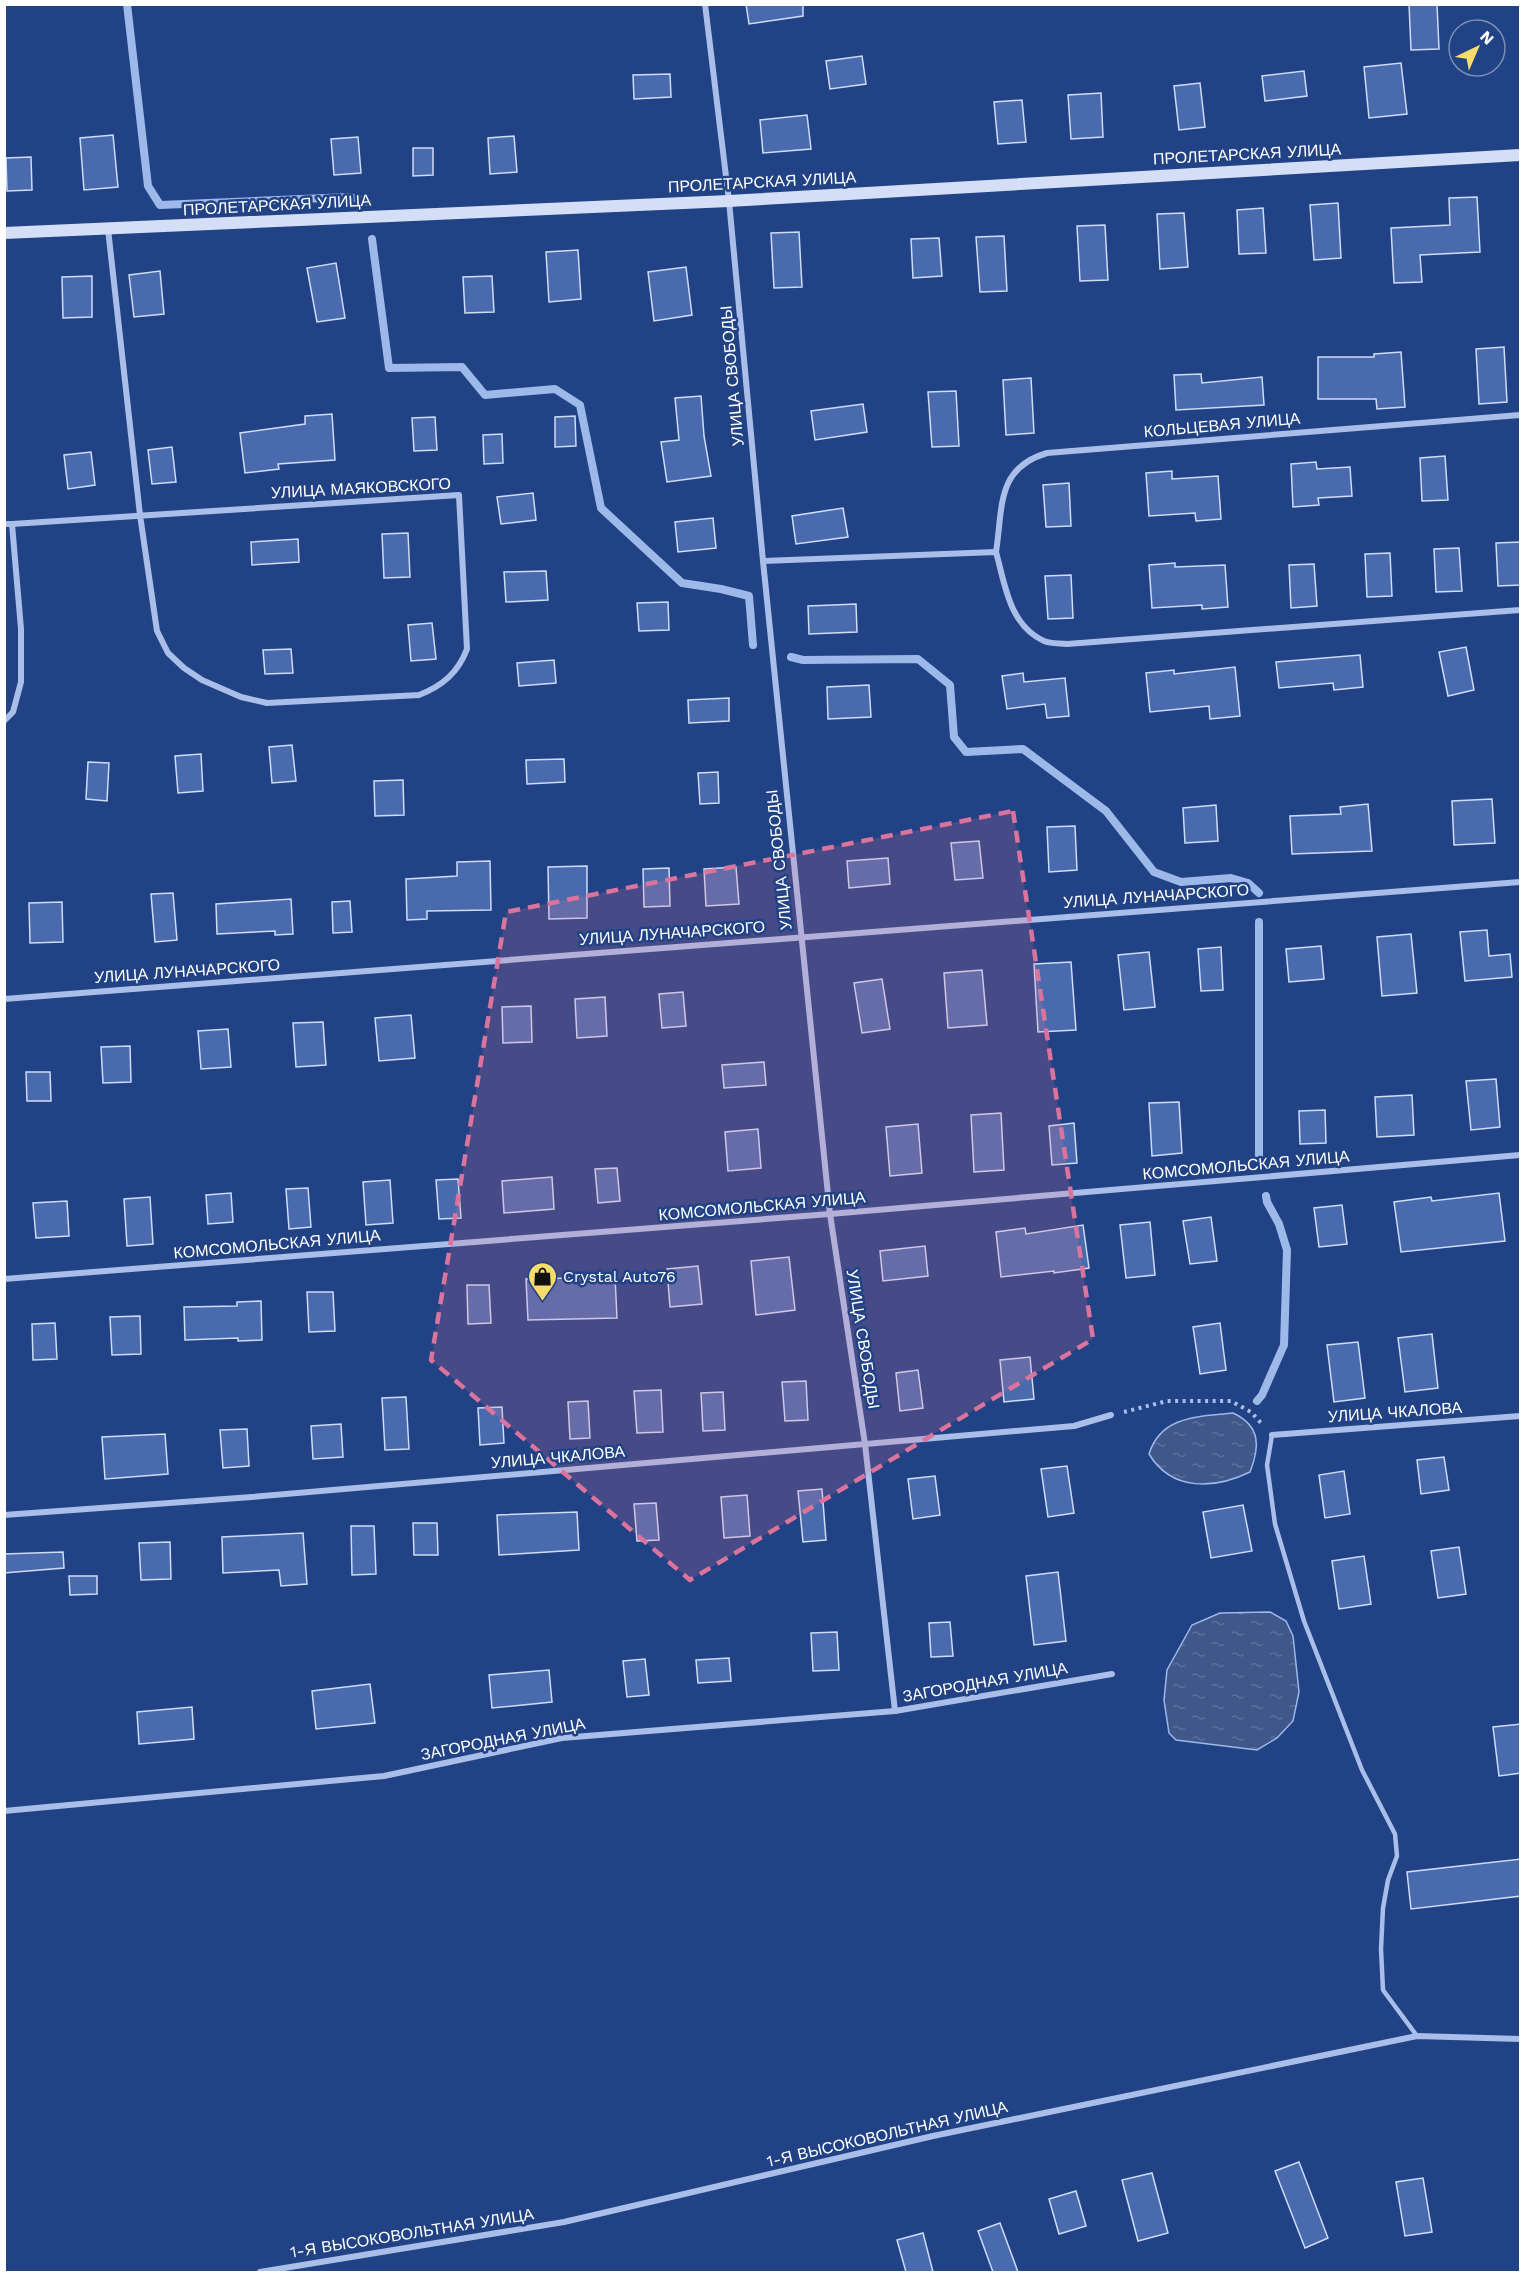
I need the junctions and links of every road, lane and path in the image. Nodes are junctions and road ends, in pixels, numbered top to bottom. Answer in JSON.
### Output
{"nodes":[{"id":1,"x":705,"y":4,"type":"edge"},
{"id":2,"x":1521,"y":155,"type":"edge"},
{"id":3,"x":729,"y":201,"type":"junction"},
{"id":4,"x":108,"y":229,"type":"junction"},
{"id":5,"x":4,"y":233,"type":"edge"},
{"id":6,"x":1521,"y":415,"type":"edge"},
{"id":7,"x":140,"y":515,"type":"junction"},
{"id":8,"x":8,"y":524,"type":"edge"},
{"id":9,"x":996,"y":552,"type":"junction"},
{"id":10,"x":763,"y":561,"type":"junction"},
{"id":11,"x":1521,"y":610,"type":"edge"},
{"id":12,"x":4,"y":721,"type":"edge"},
{"id":13,"x":1521,"y":882,"type":"edge"},
{"id":14,"x":801,"y":937,"type":"junction"},
{"id":15,"x":4,"y":999,"type":"edge"},
{"id":16,"x":1521,"y":1155,"type":"edge"},
{"id":17,"x":830,"y":1214,"type":"junction"},
{"id":18,"x":4,"y":1279,"type":"edge"},
{"id":19,"x":1111,"y":1415,"type":"joint"},
{"id":20,"x":1521,"y":1416,"type":"edge"},
{"id":21,"x":1272,"y":1435,"type":"junction"},
{"id":22,"x":866,"y":1444,"type":"junction"},
{"id":23,"x":4,"y":1515,"type":"edge"},
{"id":24,"x":1112,"y":1674,"type":"dead end"},
{"id":25,"x":895,"y":1711,"type":"junction"},
{"id":26,"x":4,"y":1811,"type":"edge"},
{"id":27,"x":1418,"y":2036,"type":"junction"},
{"id":28,"x":1521,"y":2039,"type":"edge"},
{"id":29,"x":260,"y":2272,"type":"edge"}],
"edges":[{"from":1,"to":3,"type":"street","name":"УЛИЦА СВОБОДЫ"},
{"from":2,"to":3,"type":"main road","name":"ПРОЛЕТАРСКАЯ УЛИЦА"},
{"from":3,"to":4,"type":"main road","name":"ПРОЛЕТАРСКАЯ УЛИЦА"},
{"from":3,"to":10,"type":"street","name":"УЛИЦА СВОБОДЫ"},
{"from":4,"to":5,"type":"main road","name":"ПРОЛЕТАРСКАЯ УЛИЦА"},
{"from":4,"to":7,"type":"street","name":"УЛИЦА МАЯКОВСКОГО"},
{"from":6,"to":9,"type":"street","name":"КОЛЬЦЕВАЯ УЛИЦА"},
{"from":7,"to":7,"type":"street","name":"УЛИЦА МАЯКОВСКОГО"},
{"from":7,"to":8,"type":"street","name":"УЛИЦА МАЯКОВСКОГО"},
{"from":8,"to":12,"type":"street","name":"УЛИЦА МАЯКОВСКОГО"},
{"from":9,"to":10,"type":"street"},
{"from":9,"to":11,"type":"street","name":"КОЛЬЦЕВАЯ УЛИЦА"},
{"from":10,"to":14,"type":"street","name":"УЛИЦА СВОБОДЫ"},
{"from":13,"to":14,"type":"street","name":"УЛИЦА ЛУНАЧАРСКОГО"},
{"from":14,"to":15,"type":"street","name":"УЛИЦА ЛУНАЧАРСКОГО"},
{"from":14,"to":17,"type":"street","name":"УЛИЦА СВОБОДЫ"},
{"from":16,"to":17,"type":"street","name":"КОМСОМОЛЬСКАЯ УЛИЦА"},
{"from":17,"to":18,"type":"street","name":"КОМСОМОЛЬСКАЯ УЛИЦА"},
{"from":17,"to":22,"type":"street","name":"УЛИЦА СВОБОДЫ"},
{"from":19,"to":21,"type":"path"},
{"from":19,"to":22,"type":"street","name":"УЛИЦА ЧКАЛОВА"},
{"from":20,"to":21,"type":"street","name":"УЛИЦА ЧКАЛОВА"},
{"from":21,"to":27,"type":"lane"},
{"from":22,"to":23,"type":"street","name":"УЛИЦА ЧКАЛОВА"},
{"from":22,"to":25,"type":"street","name":"УЛИЦА СВОБОДЫ"},
{"from":24,"to":25,"type":"street","name":"ЗАГОРОДНАЯ УЛИЦА"},
{"from":25,"to":26,"type":"street","name":"ЗАГОРОДНАЯ УЛИЦА"},
{"from":27,"to":28,"type":"street","name":"1-Я ВЫСОКОВОЛЬТНАЯ УЛИЦА"},
{"from":27,"to":29,"type":"street","name":"1-Я ВЫСОКОВОЛЬТНАЯ УЛИЦА"}]}
